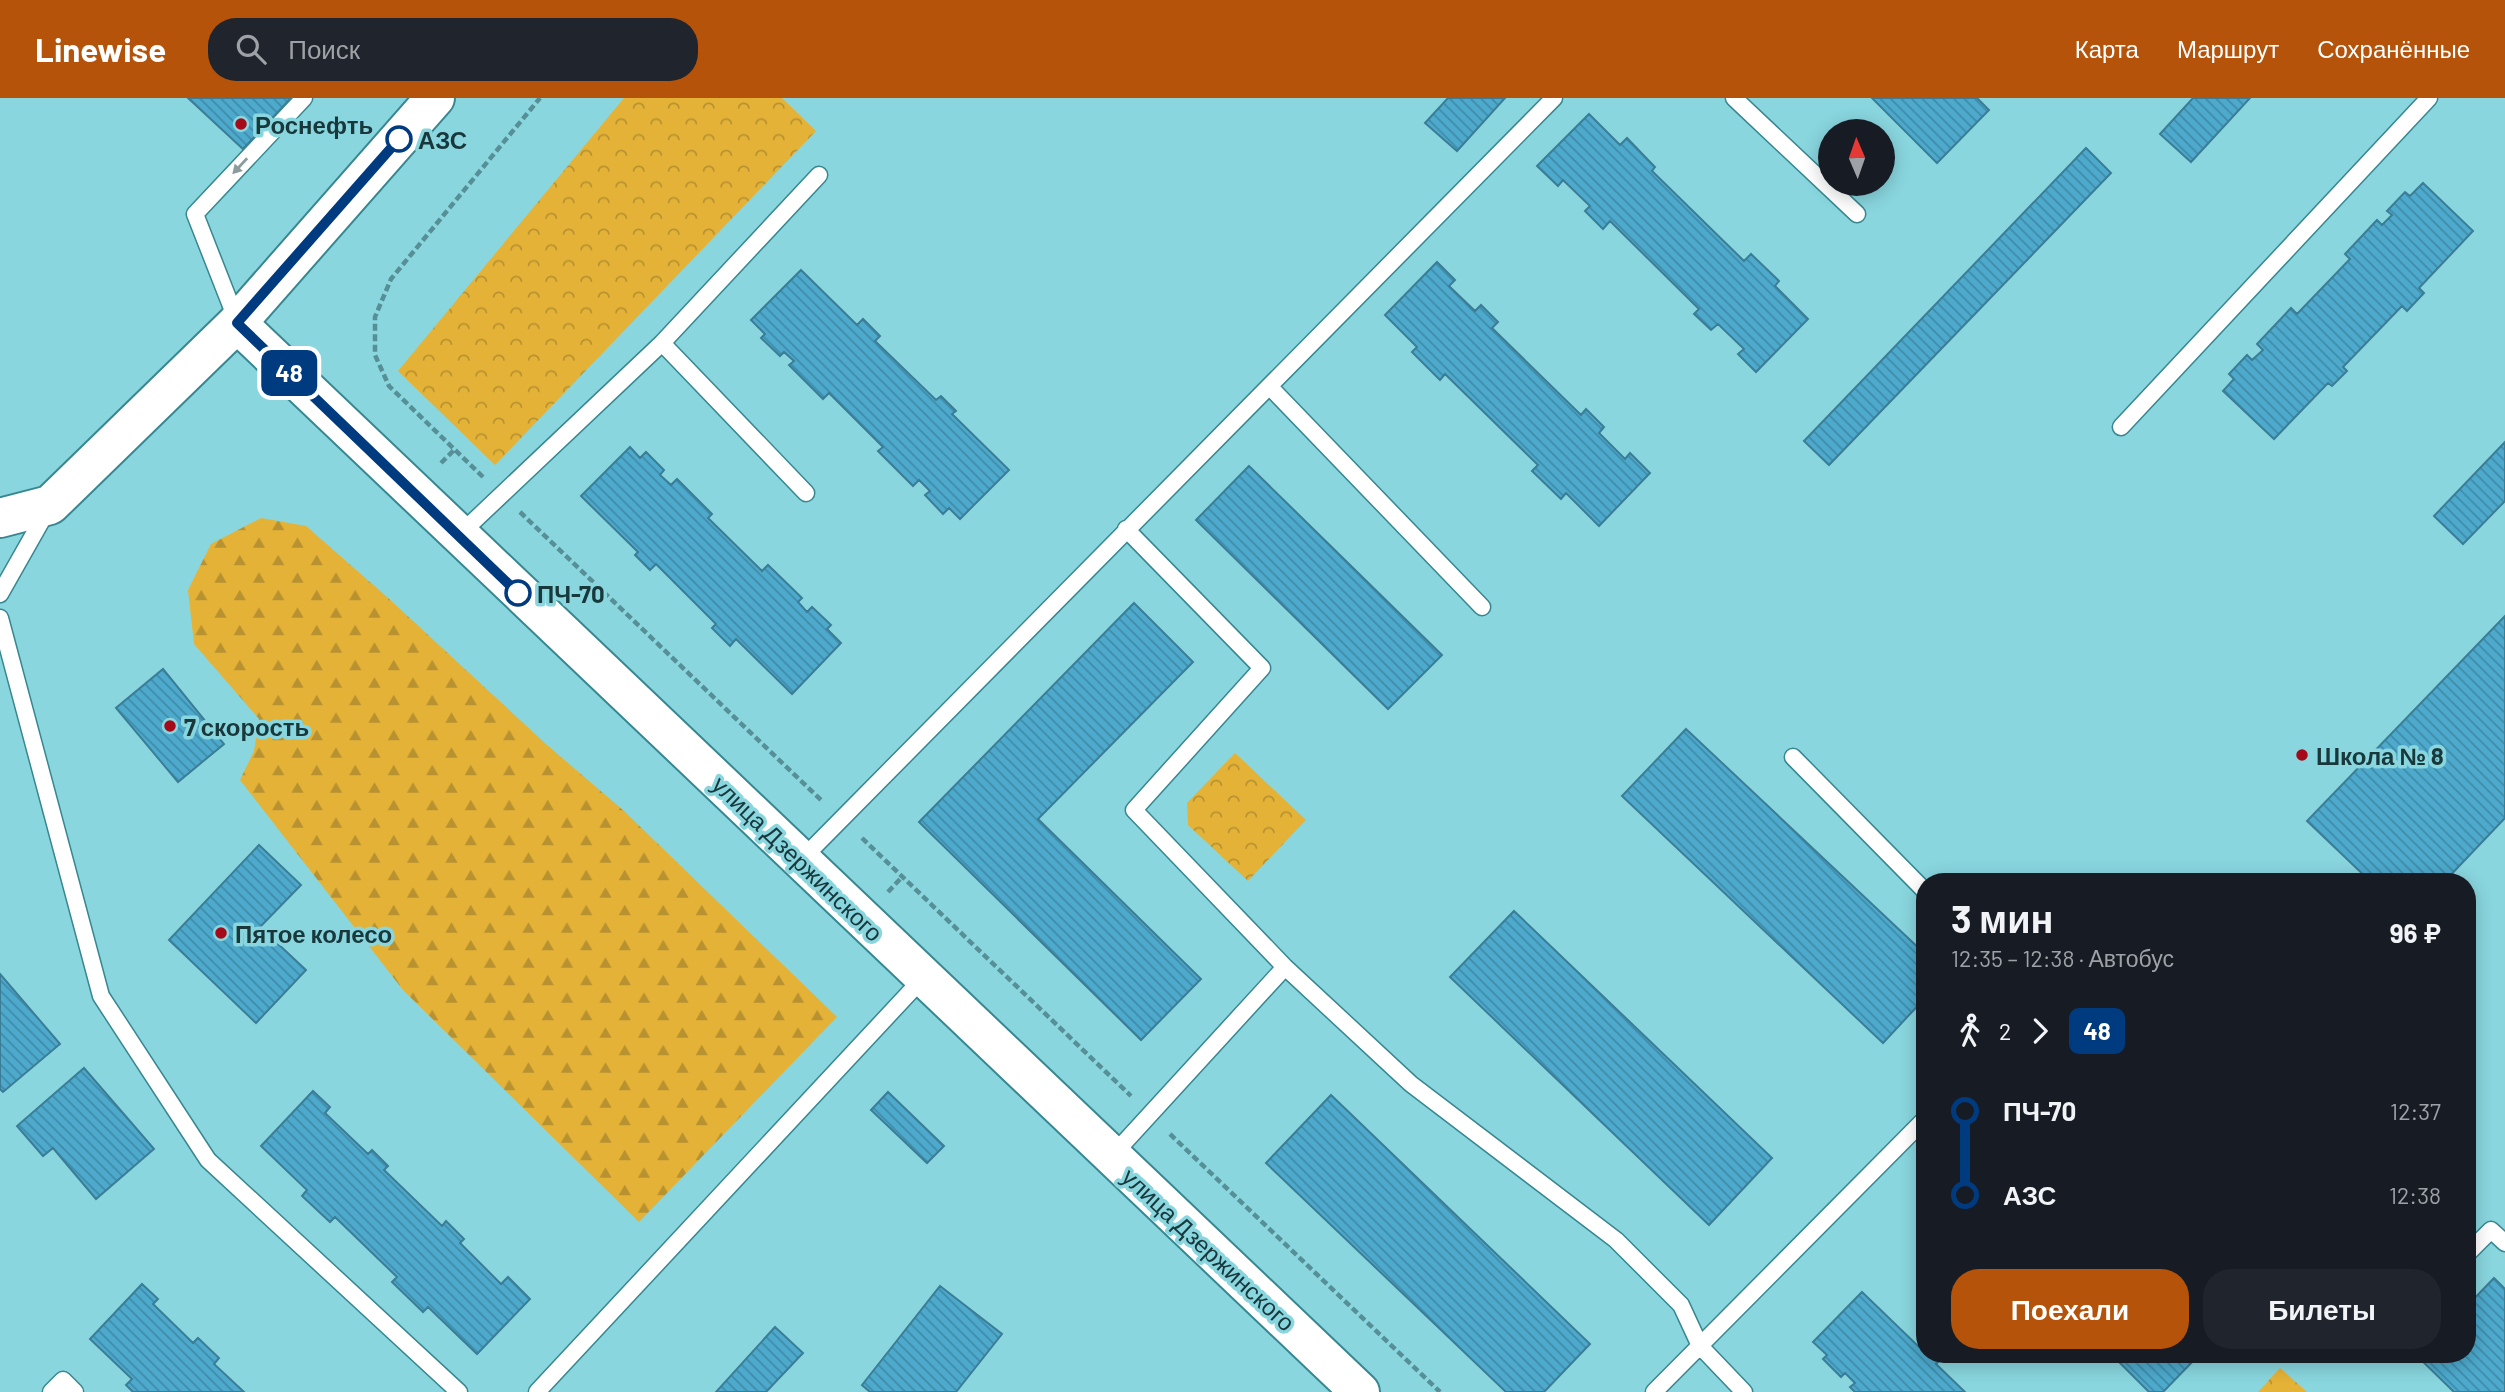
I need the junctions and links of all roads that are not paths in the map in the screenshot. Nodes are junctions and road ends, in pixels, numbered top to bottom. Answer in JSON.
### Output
{"nodes":[{"id":1,"x":304,"y":98,"type":"edge"},
{"id":2,"x":435,"y":98,"type":"edge"},
{"id":3,"x":1554,"y":98,"type":"edge"},
{"id":4,"x":1734,"y":98,"type":"edge"},
{"id":5,"x":2429,"y":98,"type":"edge"},
{"id":6,"x":819,"y":175,"type":"dead end"},
{"id":7,"x":1857,"y":214,"type":"dead end"},
{"id":8,"x":237,"y":323,"type":"junction"},
{"id":9,"x":662,"y":342,"type":"junction"},
{"id":10,"x":1270,"y":387,"type":"junction"},
{"id":11,"x":2121,"y":427,"type":"dead end"},
{"id":12,"x":806,"y":493,"type":"dead end"},
{"id":13,"x":50,"y":505,"type":"junction"},
{"id":14,"x":0,"y":518,"type":"edge"},
{"id":15,"x":1126,"y":528,"type":"junction"},
{"id":16,"x":458,"y":536,"type":"junction"},
{"id":17,"x":0,"y":594,"type":"edge"},
{"id":18,"x":1482,"y":607,"type":"dead end"},
{"id":19,"x":0,"y":618,"type":"edge"},
{"id":20,"x":1793,"y":757,"type":"dead end"},
{"id":21,"x":800,"y":860,"type":"junction"},
{"id":22,"x":1916,"y":882,"type":"edge"},
{"id":23,"x":1285,"y":967,"type":"junction"},
{"id":24,"x":924,"y":977,"type":"junction"},
{"id":25,"x":1916,"y":1128,"type":"edge"},
{"id":26,"x":1111,"y":1157,"type":"junction"},
{"id":27,"x":2505,"y":1243,"type":"edge"},
{"id":28,"x":2476,"y":1245,"type":"edge"},
{"id":29,"x":1700,"y":1346,"type":"junction"},
{"id":30,"x":51,"y":1392,"type":"edge"},
{"id":31,"x":75,"y":1392,"type":"edge"},
{"id":32,"x":458,"y":1392,"type":"edge"},
{"id":33,"x":537,"y":1392,"type":"edge"},
{"id":34,"x":1360,"y":1392,"type":"edge"},
{"id":35,"x":1654,"y":1392,"type":"edge"},
{"id":36,"x":1744,"y":1392,"type":"edge"}],
"edges":[{"from":1,"to":8,"type":"lane","one_way":true},
{"from":2,"to":8,"type":"street"},
{"from":3,"to":10,"type":"lane"},
{"from":4,"to":7,"type":"lane"},
{"from":5,"to":11,"type":"lane"},
{"from":6,"to":9,"type":"lane"},
{"from":8,"to":13,"type":"street"},
{"from":8,"to":16,"type":"street","name":"улица Дзержинского"},
{"from":9,"to":12,"type":"lane"},
{"from":9,"to":16,"type":"lane"},
{"from":10,"to":15,"type":"lane"},
{"from":10,"to":18,"type":"lane"},
{"from":13,"to":14,"type":"street"},
{"from":13,"to":17,"type":"lane"},
{"from":15,"to":21,"type":"lane"},
{"from":15,"to":23,"type":"lane"},
{"from":16,"to":21,"type":"street","name":"улица Дзержинского"},
{"from":19,"to":32,"type":"lane"},
{"from":20,"to":22,"type":"lane"},
{"from":21,"to":24,"type":"street","name":"улица Дзержинского"},
{"from":23,"to":26,"type":"lane"},
{"from":23,"to":29,"type":"lane"},
{"from":24,"to":26,"type":"street","name":"улица Дзержинского"},
{"from":24,"to":33,"type":"lane"},
{"from":25,"to":29,"type":"lane"},
{"from":26,"to":34,"type":"street","name":"улица Дзержинского"},
{"from":27,"to":28,"type":"lane"},
{"from":29,"to":35,"type":"lane"},
{"from":29,"to":36,"type":"lane"},
{"from":30,"to":31,"type":"lane"}]}
